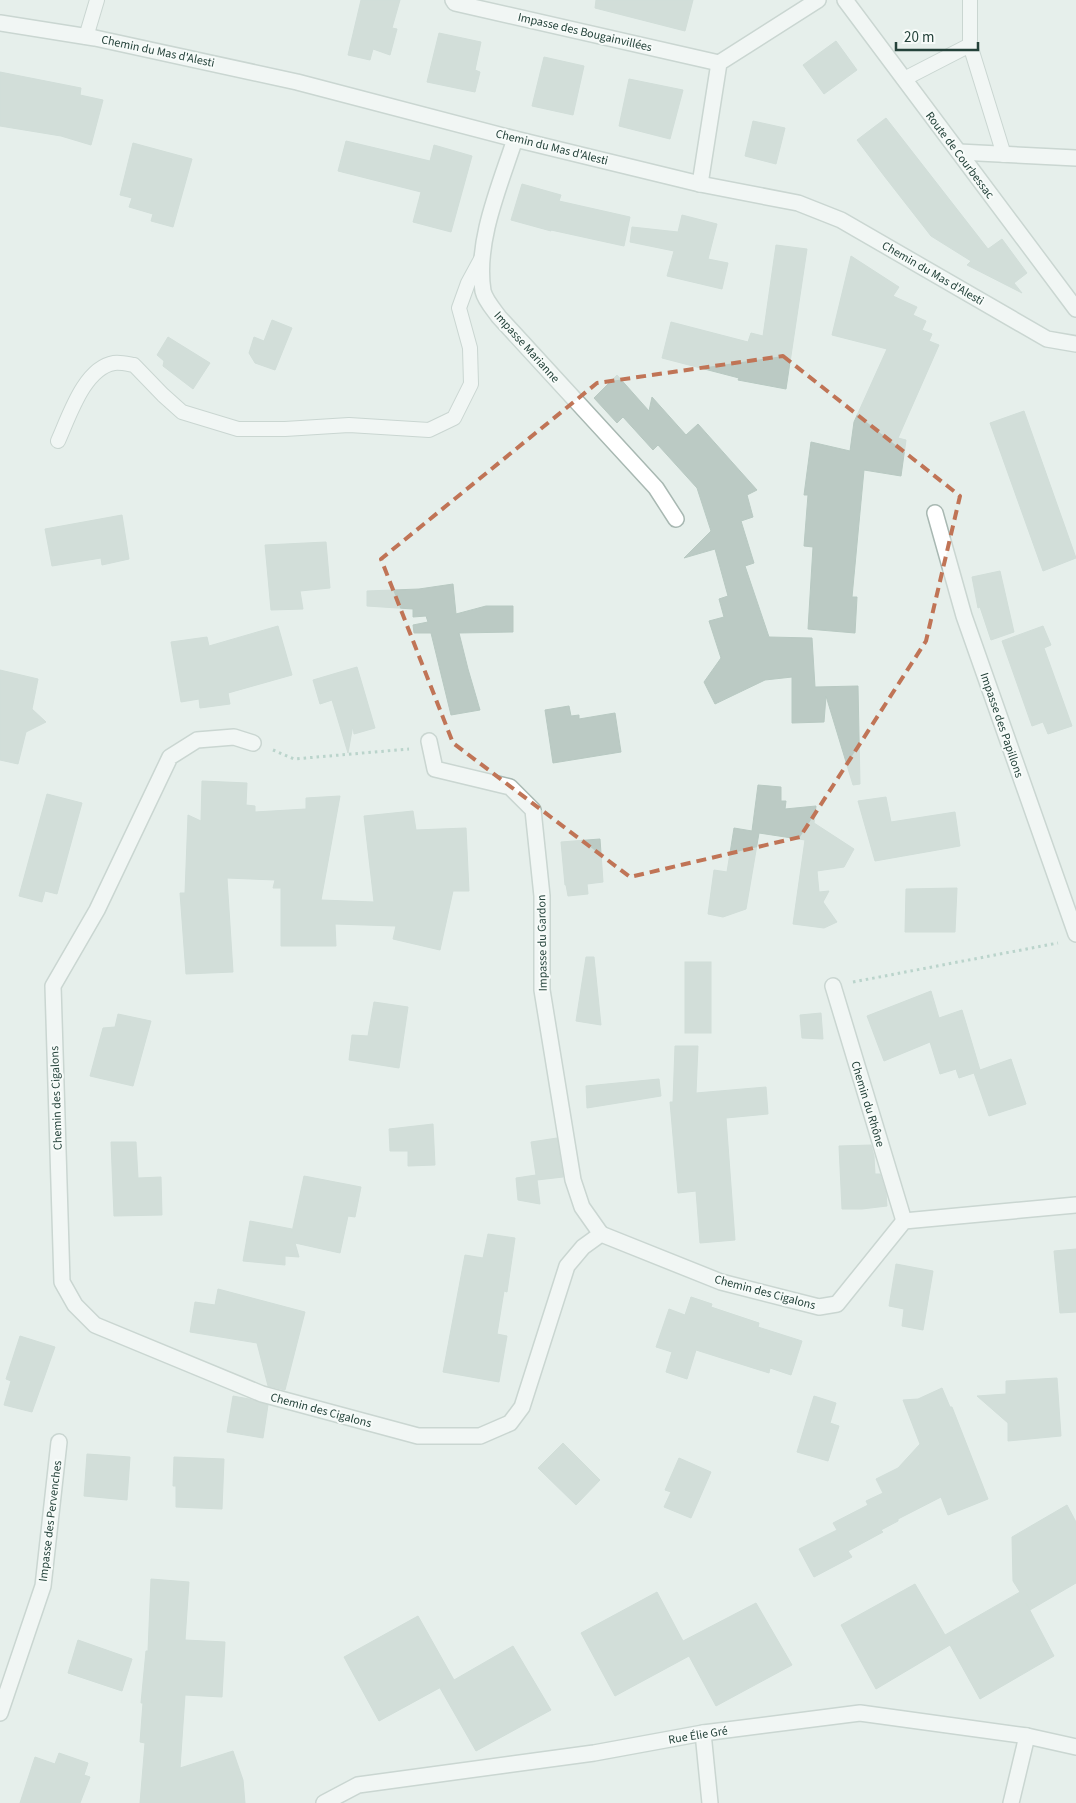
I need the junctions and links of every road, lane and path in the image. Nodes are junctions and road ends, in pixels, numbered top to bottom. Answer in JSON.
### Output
{"nodes":[{"id":1,"x":97,"y":0,"type":"edge"},
{"id":2,"x":453,"y":0,"type":"edge"},
{"id":3,"x":818,"y":0,"type":"edge"},
{"id":4,"x":845,"y":0,"type":"edge"},
{"id":5,"x":970,"y":0,"type":"edge"},
{"id":6,"x":0,"y":24,"type":"edge"},
{"id":7,"x":86,"y":36,"type":"junction"},
{"id":8,"x":970,"y":46,"type":"junction"},
{"id":9,"x":719,"y":63,"type":"junction"},
{"id":10,"x":904,"y":79,"type":"junction"},
{"id":11,"x":515,"y":139,"type":"junction"},
{"id":12,"x":959,"y":152,"type":"junction"},
{"id":13,"x":1004,"y":154,"type":"junction"},
{"id":14,"x":1076,"y":158,"type":"edge"},
{"id":15,"x":700,"y":184,"type":"junction"},
{"id":16,"x":481,"y":259,"type":"junction"},
{"id":17,"x":1076,"y":309,"type":"edge"},
{"id":18,"x":1076,"y":344,"type":"edge"},
{"id":19,"x":58,"y":441,"type":"dead end"},
{"id":20,"x":935,"y":513,"type":"dead end"},
{"id":21,"x":676,"y":519,"type":"dead end"},
{"id":22,"x":429,"y":741,"type":"joint"},
{"id":23,"x":253,"y":743,"type":"joint"},
{"id":24,"x":1071,"y":938,"type":"edge"},
{"id":25,"x":833,"y":986,"type":"joint"},
{"id":26,"x":1076,"y":1204,"type":"edge"},
{"id":27,"x":904,"y":1221,"type":"junction"},
{"id":28,"x":602,"y":1234,"type":"junction"},
{"id":29,"x":59,"y":1442,"type":"dead end"},
{"id":30,"x":0,"y":1713,"type":"edge"},
{"id":31,"x":704,"y":1733,"type":"junction"},
{"id":32,"x":1027,"y":1736,"type":"junction"},
{"id":33,"x":1076,"y":1747,"type":"edge"},
{"id":34,"x":324,"y":1803,"type":"edge"},
{"id":35,"x":710,"y":1803,"type":"edge"},
{"id":36,"x":1010,"y":1803,"type":"edge"}],
"edges":[{"from":1,"to":7,"type":"lane"},
{"from":2,"to":9,"type":"street","name":"Impasse des Bougainvillées"},
{"from":3,"to":9,"type":"street"},
{"from":4,"to":10,"type":"street","name":"Route de Courbessac"},
{"from":5,"to":8,"type":"lane"},
{"from":6,"to":7,"type":"street","name":"Chemin du Mas d'Alesti"},
{"from":7,"to":11,"type":"street","name":"Chemin du Mas d'Alesti"},
{"from":8,"to":10,"type":"lane"},
{"from":8,"to":13,"type":"lane"},
{"from":9,"to":15,"type":"street"},
{"from":10,"to":12,"type":"street","name":"Route de Courbessac"},
{"from":11,"to":15,"type":"street","name":"Chemin du Mas d'Alesti"},
{"from":11,"to":16,"type":"street","name":"Impasse Marianne"},
{"from":12,"to":13,"type":"street"},
{"from":12,"to":17,"type":"street","name":"Route de Courbessac"},
{"from":13,"to":14,"type":"street"},
{"from":15,"to":18,"type":"street","name":"Chemin du Mas d'Alesti"},
{"from":16,"to":19,"type":"lane"},
{"from":16,"to":21,"type":"street","name":"Impasse Marianne"},
{"from":20,"to":24,"type":"street","name":"Impasse des Papillons"},
{"from":22,"to":23,"type":"path"},
{"from":22,"to":28,"type":"street","name":"Impasse du Gardon"},
{"from":23,"to":28,"type":"street","name":"Chemin des Cigalons"},
{"from":24,"to":25,"type":"path"},
{"from":25,"to":27,"type":"street","name":"Chemin du Rhône"},
{"from":26,"to":27,"type":"street"},
{"from":27,"to":28,"type":"street","name":"Chemin des Cigalons"},
{"from":29,"to":30,"type":"street","name":"Impasse des Pervenches"},
{"from":31,"to":32,"type":"street","name":"Rue Élie Gré"},
{"from":31,"to":34,"type":"street","name":"Rue Élie Gré"},
{"from":31,"to":35,"type":"street"},
{"from":32,"to":33,"type":"street","name":"Rue Élie Gré"},
{"from":32,"to":36,"type":"street"}]}
